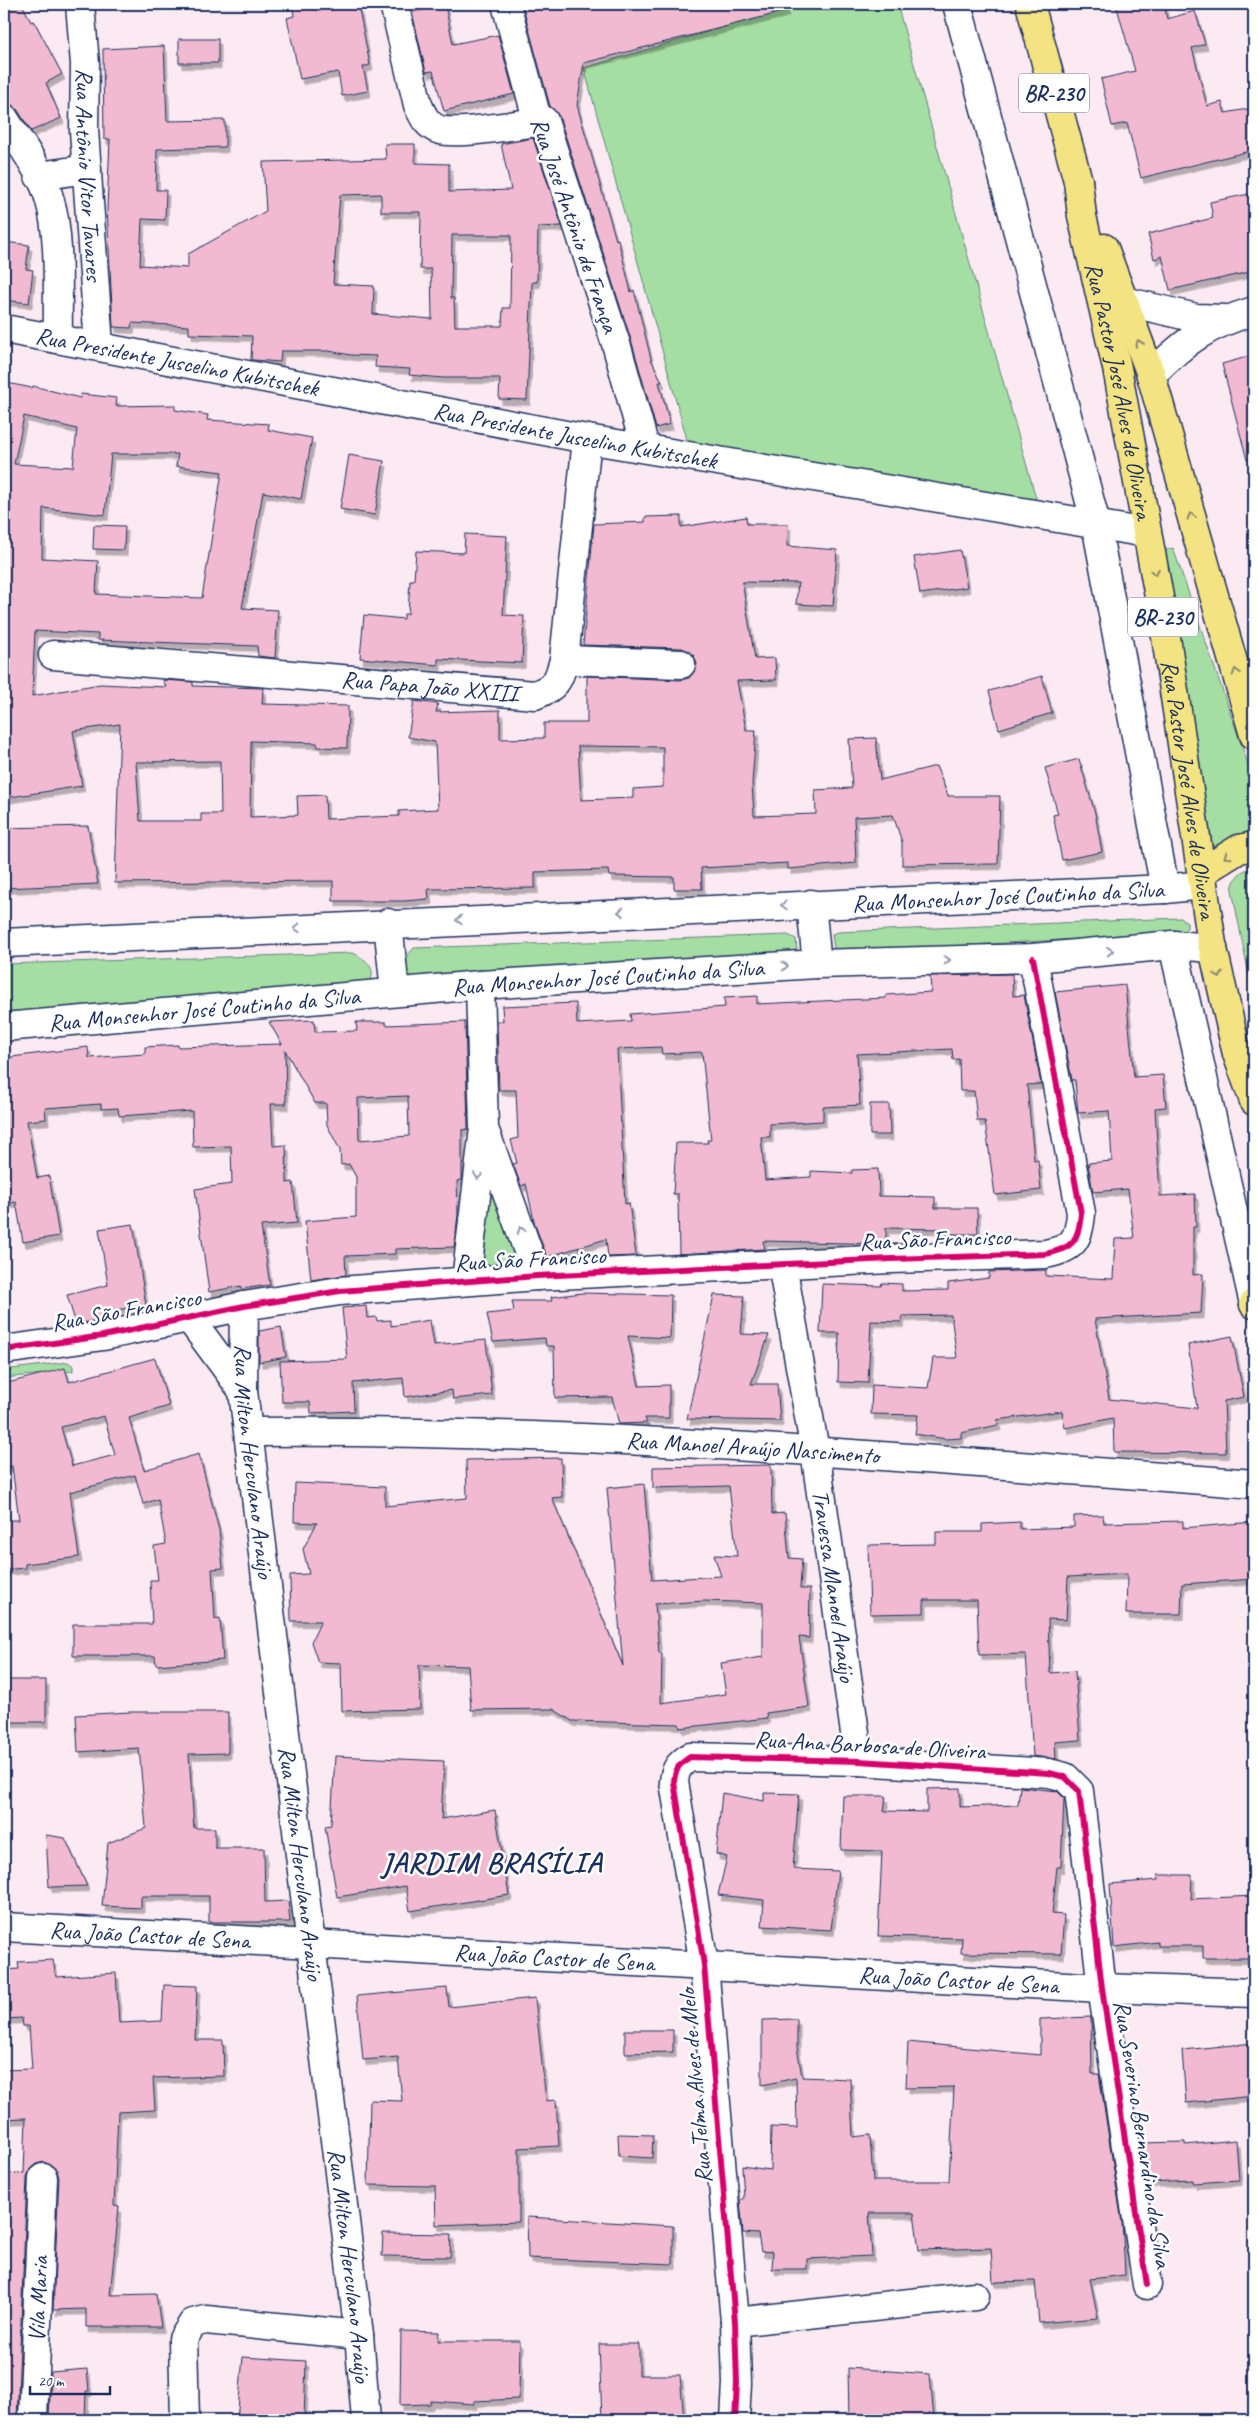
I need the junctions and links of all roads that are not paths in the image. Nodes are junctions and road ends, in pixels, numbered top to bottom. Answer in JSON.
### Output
{"nodes":[{"id":1,"x":80,"y":4,"type":"edge"},
{"id":2,"x":394,"y":4,"type":"edge"},
{"id":3,"x":506,"y":4,"type":"edge"},
{"id":4,"x":957,"y":4,"type":"edge"},
{"id":5,"x":1030,"y":4,"type":"edge"},
{"id":6,"x":4,"y":118,"type":"edge"},
{"id":7,"x":544,"y":121,"type":"junction"},
{"id":8,"x":87,"y":169,"type":"junction"},
{"id":9,"x":39,"y":176,"type":"junction"},
{"id":10,"x":1078,"y":181,"type":"junction"},
{"id":11,"x":1124,"y":301,"type":"junction"},
{"id":12,"x":1254,"y":311,"type":"edge"},
{"id":13,"x":1226,"y":319,"type":"junction"},
{"id":14,"x":4,"y":329,"type":"edge"},
{"id":15,"x":58,"y":339,"type":"junction"},
{"id":16,"x":99,"y":346,"type":"junction"},
{"id":17,"x":1150,"y":375,"type":"junction"},
{"id":18,"x":587,"y":439,"type":"junction"},
{"id":19,"x":645,"y":447,"type":"junction"},
{"id":20,"x":1096,"y":524,"type":"junction"},
{"id":21,"x":1148,"y":533,"type":"junction"},
{"id":22,"x":53,"y":655,"type":"dead end"},
{"id":23,"x":564,"y":660,"type":"junction"},
{"id":24,"x":681,"y":664,"type":"dead end"},
{"id":25,"x":1254,"y":736,"type":"edge"},
{"id":26,"x":1254,"y":846,"type":"edge"},
{"id":27,"x":1203,"y":879,"type":"junction"},
{"id":28,"x":1165,"y":889,"type":"junction"},
{"id":29,"x":811,"y":904,"type":"junction"},
{"id":30,"x":388,"y":923,"type":"junction"},
{"id":31,"x":4,"y":943,"type":"edge"},
{"id":32,"x":1173,"y":945,"type":"junction"},
{"id":33,"x":1213,"y":948,"type":"junction"},
{"id":34,"x":1033,"y":958,"type":"junction"},
{"id":35,"x":817,"y":964,"type":"junction"},
{"id":36,"x":480,"y":985,"type":"junction"},
{"id":37,"x":395,"y":992,"type":"junction"},
{"id":38,"x":4,"y":1027,"type":"edge"},
{"id":39,"x":1245,"y":1064,"type":"edge"},
{"id":40,"x":1254,"y":1101,"type":"edge"},
{"id":41,"x":484,"y":1128,"type":"junction"},
{"id":42,"x":782,"y":1264,"type":"junction"},
{"id":43,"x":537,"y":1276,"type":"junction"},
{"id":44,"x":466,"y":1281,"type":"junction"},
{"id":45,"x":1254,"y":1304,"type":"edge"},
{"id":46,"x":244,"y":1306,"type":"junction"},
{"id":47,"x":190,"y":1320,"type":"junction"},
{"id":48,"x":4,"y":1350,"type":"edge"},
{"id":49,"x":244,"y":1391,"type":"junction"},
{"id":50,"x":249,"y":1432,"type":"junction"},
{"id":51,"x":814,"y":1451,"type":"junction"},
{"id":52,"x":1254,"y":1484,"type":"edge"},
{"id":53,"x":690,"y":1757,"type":"joint"},
{"id":54,"x":860,"y":1761,"type":"junction"},
{"id":55,"x":1049,"y":1773,"type":"joint"},
{"id":56,"x":4,"y":1927,"type":"edge"},
{"id":57,"x":312,"y":1945,"type":"junction"},
{"id":58,"x":704,"y":1965,"type":"junction"},
{"id":59,"x":1102,"y":1988,"type":"junction"},
{"id":60,"x":1254,"y":1993,"type":"edge"},
{"id":61,"x":43,"y":2178,"type":"dead end"},
{"id":62,"x":1148,"y":2285,"type":"dead end"},
{"id":63,"x":976,"y":2296,"type":"dead end"},
{"id":64,"x":735,"y":2322,"type":"junction"},
{"id":65,"x":360,"y":2335,"type":"junction"},
{"id":66,"x":33,"y":2420,"type":"edge"},
{"id":67,"x":185,"y":2420,"type":"edge"},
{"id":68,"x":366,"y":2420,"type":"edge"},
{"id":69,"x":735,"y":2420,"type":"edge"}],
"edges":[{"from":1,"to":8,"type":"street","name":"Rua Antônio Vitor Tavares"},
{"from":2,"to":7,"type":"street"},
{"from":3,"to":7,"type":"street","name":"Rua José Antônio de França"},
{"from":4,"to":20,"type":"street","name":"Rua Pastor José Alves de Oliveira"},
{"from":5,"to":10,"type":"main road","name":"Rua Pastor José Alves de Oliveira","number":"BR-230"},
{"from":6,"to":9,"type":"street"},
{"from":7,"to":19,"type":"street","name":"Rua José Antônio de França"},
{"from":8,"to":9,"type":"street"},
{"from":8,"to":16,"type":"street","name":"Rua Antônio Vitor Tavares"},
{"from":9,"to":15,"type":"street"},
{"from":10,"to":11,"type":"main road","name":"Rua Pastor José Alves de Oliveira","number":"BR-230"},
{"from":10,"to":21,"type":"main road","name":"Rua Pastor José Alves de Oliveira","number":"BR-230"},
{"from":11,"to":13,"type":"street"},
{"from":17,"to":11,"type":"main road","name":"Rua Pastor José Alves de Oliveira","number":"BR-230","one_way":true},
{"from":12,"to":13,"type":"street"},
{"from":13,"to":17,"type":"street"},
{"from":14,"to":15,"type":"street","name":"Rua Presidente Juscelino Kubitschek"},
{"from":15,"to":16,"type":"street","name":"Rua Presidente Juscelino Kubitschek"},
{"from":16,"to":18,"type":"street","name":"Rua Presidente Juscelino Kubitschek"},
{"from":25,"to":17,"type":"main road","name":"Rua Pastor José Alves de Oliveira","number":"BR-230","one_way":true},
{"from":18,"to":19,"type":"street","name":"Rua Presidente Juscelino Kubitschek"},
{"from":18,"to":23,"type":"street","name":"Rua Papa João XXIII"},
{"from":19,"to":20,"type":"street","name":"Rua Presidente Juscelino Kubitschek"},
{"from":20,"to":21,"type":"street","name":"Rua Presidente Juscelino Kubitschek"},
{"from":20,"to":28,"type":"street","name":"Rua Pastor José Alves de Oliveira"},
{"from":21,"to":27,"type":"main road","name":"Rua Pastor José Alves de Oliveira","number":"BR-230","one_way":true},
{"from":22,"to":23,"type":"street","name":"Rua Papa João XXIII"},
{"from":23,"to":24,"type":"street"},
{"from":26,"to":27,"type":"main road","one_way":true},
{"from":27,"to":28,"type":"street","name":"Rua Monsenhor José Coutinho da Silva"},
{"from":27,"to":33,"type":"main road","name":"Rua Pastor José Alves de Oliveira","number":"BR-230"},
{"from":28,"to":29,"type":"street","name":"Rua Monsenhor José Coutinho da Silva"},
{"from":29,"to":30,"type":"street","name":"Rua Monsenhor José Coutinho da Silva","one_way":true},
{"from":29,"to":35,"type":"street"},
{"from":30,"to":31,"type":"street","name":"Rua Monsenhor José Coutinho da Silva","one_way":true},
{"from":30,"to":37,"type":"street"},
{"from":32,"to":33,"type":"street","name":"Rua Monsenhor José Coutinho da Silva"},
{"from":34,"to":32,"type":"street","name":"Rua Monsenhor José Coutinho da Silva","one_way":true},
{"from":32,"to":45,"type":"street","name":"Rua Pastor José Alves de Oliveira"},
{"from":33,"to":39,"type":"main road","name":"Rua Pastor José Alves de Oliveira","number":"BR-230","one_way":true},
{"from":35,"to":34,"type":"street","name":"Rua Monsenhor José Coutinho da Silva","one_way":true},
{"from":34,"to":42,"type":"street","name":"Rua São Francisco"},
{"from":36,"to":35,"type":"street","name":"Rua Monsenhor José Coutinho da Silva","one_way":true},
{"from":36,"to":37,"type":"street","name":"Rua Monsenhor José Coutinho da Silva"},
{"from":36,"to":41,"type":"street"},
{"from":37,"to":38,"type":"street","name":"Rua Monsenhor José Coutinho da Silva"},
{"from":39,"to":40,"type":"main road","name":"Rua Pastor José Alves de Oliveira","number":"BR-230"},
{"from":43,"to":41,"type":"street","one_way":true},
{"from":41,"to":44,"type":"street","one_way":true},
{"from":42,"to":43,"type":"street","name":"Rua São Francisco"},
{"from":42,"to":51,"type":"street","name":"Travessa Manoel Araújo"},
{"from":43,"to":44,"type":"street","name":"Rua São Francisco"},
{"from":44,"to":46,"type":"street","name":"Rua São Francisco"},
{"from":46,"to":47,"type":"street","name":"Rua São Francisco"},
{"from":46,"to":49,"type":"street","name":"Rua Milton Herculano Araújo"},
{"from":47,"to":48,"type":"street","name":"Rua São Francisco"},
{"from":47,"to":49,"type":"street"},
{"from":49,"to":50,"type":"street","name":"Rua Milton Herculano Araújo"},
{"from":50,"to":51,"type":"street","name":"Rua Manoel Araújo Nascimento"},
{"from":50,"to":57,"type":"street","name":"Rua Milton Herculano Araújo"},
{"from":51,"to":52,"type":"street","name":"Rua Manoel Araújo Nascimento"},
{"from":51,"to":54,"type":"street","name":"Travessa Manoel Araújo"},
{"from":53,"to":54,"type":"street","name":"Rua Ana Barbosa de Oliveira"},
{"from":53,"to":58,"type":"street","name":"Rua Telma Alves de Melo"},
{"from":54,"to":55,"type":"street","name":"Rua Ana Barbosa de Oliveira"},
{"from":55,"to":59,"type":"street","name":"Rua Severino Bernardino da Silva"},
{"from":56,"to":57,"type":"street","name":"Rua João Castor de Sena"},
{"from":57,"to":58,"type":"street","name":"Rua João Castor de Sena"},
{"from":57,"to":65,"type":"street","name":"Rua Milton Herculano Araújo"},
{"from":58,"to":59,"type":"street","name":"Rua João Castor de Sena"},
{"from":58,"to":64,"type":"street","name":"Rua Telma Alves de Melo"},
{"from":59,"to":60,"type":"street","name":"Rua João Castor de Sena"},
{"from":59,"to":62,"type":"street","name":"Rua Severino Bernardino da Silva"},
{"from":61,"to":66,"type":"street","name":"Vila Maria"},
{"from":63,"to":64,"type":"street"},
{"from":64,"to":69,"type":"street","name":"Rua Telma Alves de Melo"},
{"from":65,"to":67,"type":"street"},
{"from":65,"to":68,"type":"street","name":"Rua Milton Herculano Araújo"}]}
